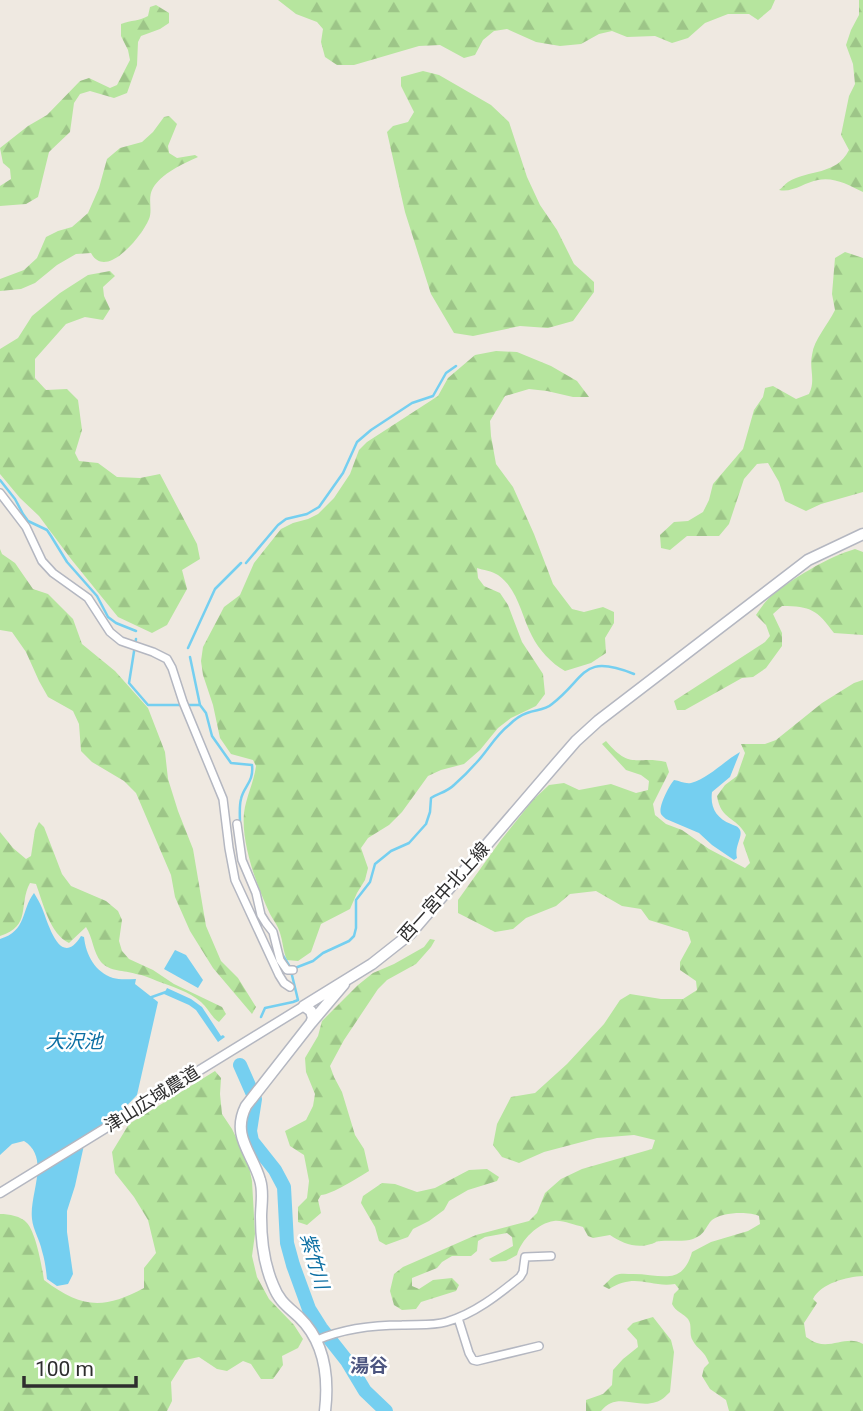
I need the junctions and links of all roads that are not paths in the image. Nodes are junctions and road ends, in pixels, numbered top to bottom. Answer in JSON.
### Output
{"nodes":[{"id":1,"x":0,"y":493,"type":"edge"},
{"id":2,"x":863,"y":534,"type":"edge"},
{"id":3,"x":237,"y":824,"type":"dead end"},
{"id":4,"x":293,"y":970,"type":"dead end"},
{"id":5,"x":349,"y":978,"type":"junction"},
{"id":6,"x":290,"y":986,"type":"dead end"},
{"id":7,"x":304,"y":1006,"type":"junction"},
{"id":8,"x":312,"y":1023,"type":"junction"},
{"id":9,"x":0,"y":1193,"type":"edge"},
{"id":10,"x":551,"y":1256,"type":"dead end"},
{"id":11,"x":458,"y":1318,"type":"junction"},
{"id":12,"x":321,"y":1339,"type":"junction"},
{"id":13,"x":539,"y":1346,"type":"dead end"},
{"id":14,"x":325,"y":1411,"type":"edge"}],
"edges":[{"from":1,"to":6,"type":"street"},
{"from":2,"to":5,"type":"main road","name":"西一宮中北上線"},
{"from":3,"to":4,"type":"street"},
{"from":5,"to":7,"type":"main road","name":"西一宮中北上線"},
{"from":5,"to":8,"type":"main road"},
{"from":7,"to":8,"type":"main road"},
{"from":7,"to":9,"type":"street","name":"津山広域農道"},
{"from":8,"to":12,"type":"main road"},
{"from":10,"to":11,"type":"street"},
{"from":11,"to":12,"type":"street"},
{"from":11,"to":13,"type":"street"},
{"from":12,"to":14,"type":"main road"}]}
